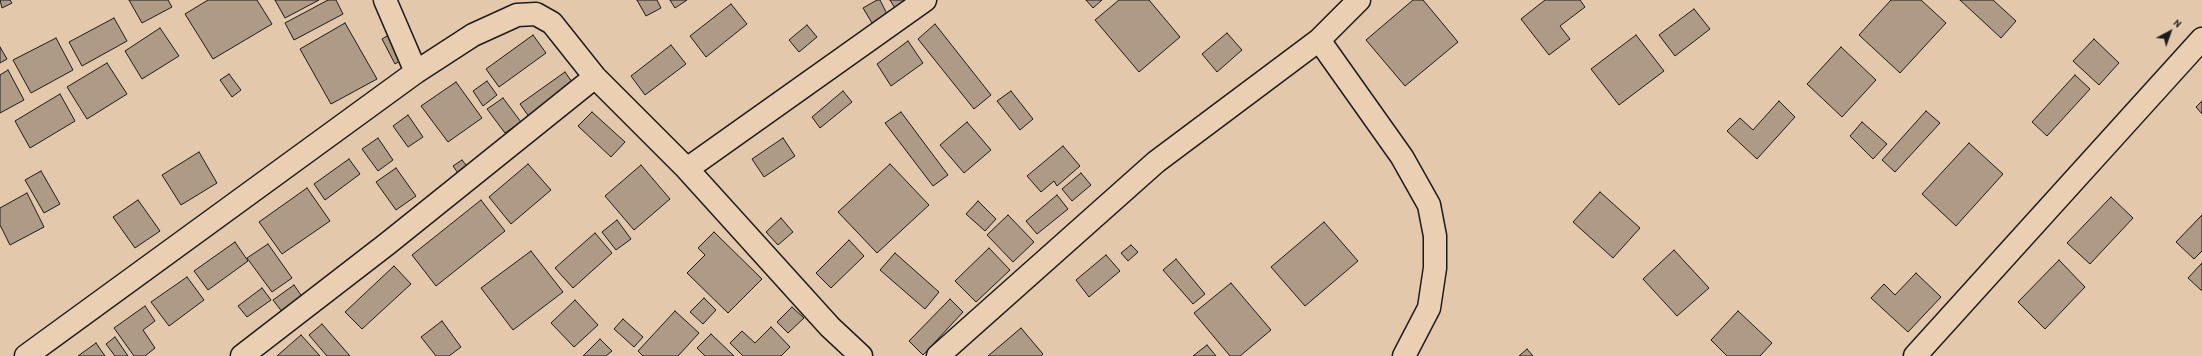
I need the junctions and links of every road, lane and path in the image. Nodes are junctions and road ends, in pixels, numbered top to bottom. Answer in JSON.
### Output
{"nodes":[{"id":1,"x":385,"y":0,"type":"edge"},
{"id":2,"x":925,"y":0,"type":"edge"},
{"id":3,"x":1360,"y":0,"type":"edge"},
{"id":4,"x":1319,"y":40,"type":"junction"},
{"id":5,"x":2202,"y":40,"type":"edge"},
{"id":6,"x":416,"y":72,"type":"junction"},
{"id":7,"x":595,"y":77,"type":"junction"},
{"id":8,"x":687,"y":169,"type":"junction"},
{"id":9,"x":26,"y":356,"type":"edge"},
{"id":10,"x":242,"y":356,"type":"edge"},
{"id":11,"x":861,"y":356,"type":"edge"},
{"id":12,"x":938,"y":356,"type":"edge"},
{"id":13,"x":1404,"y":356,"type":"edge"},
{"id":14,"x":1915,"y":356,"type":"edge"}],
"edges":[{"from":1,"to":6,"type":"street"},
{"from":2,"to":8,"type":"street"},
{"from":3,"to":4,"type":"street"},
{"from":4,"to":12,"type":"street"},
{"from":4,"to":13,"type":"street"},
{"from":5,"to":14,"type":"street"},
{"from":6,"to":7,"type":"street"},
{"from":6,"to":9,"type":"street"},
{"from":7,"to":8,"type":"street"},
{"from":7,"to":10,"type":"street"},
{"from":8,"to":11,"type":"street"}]}
